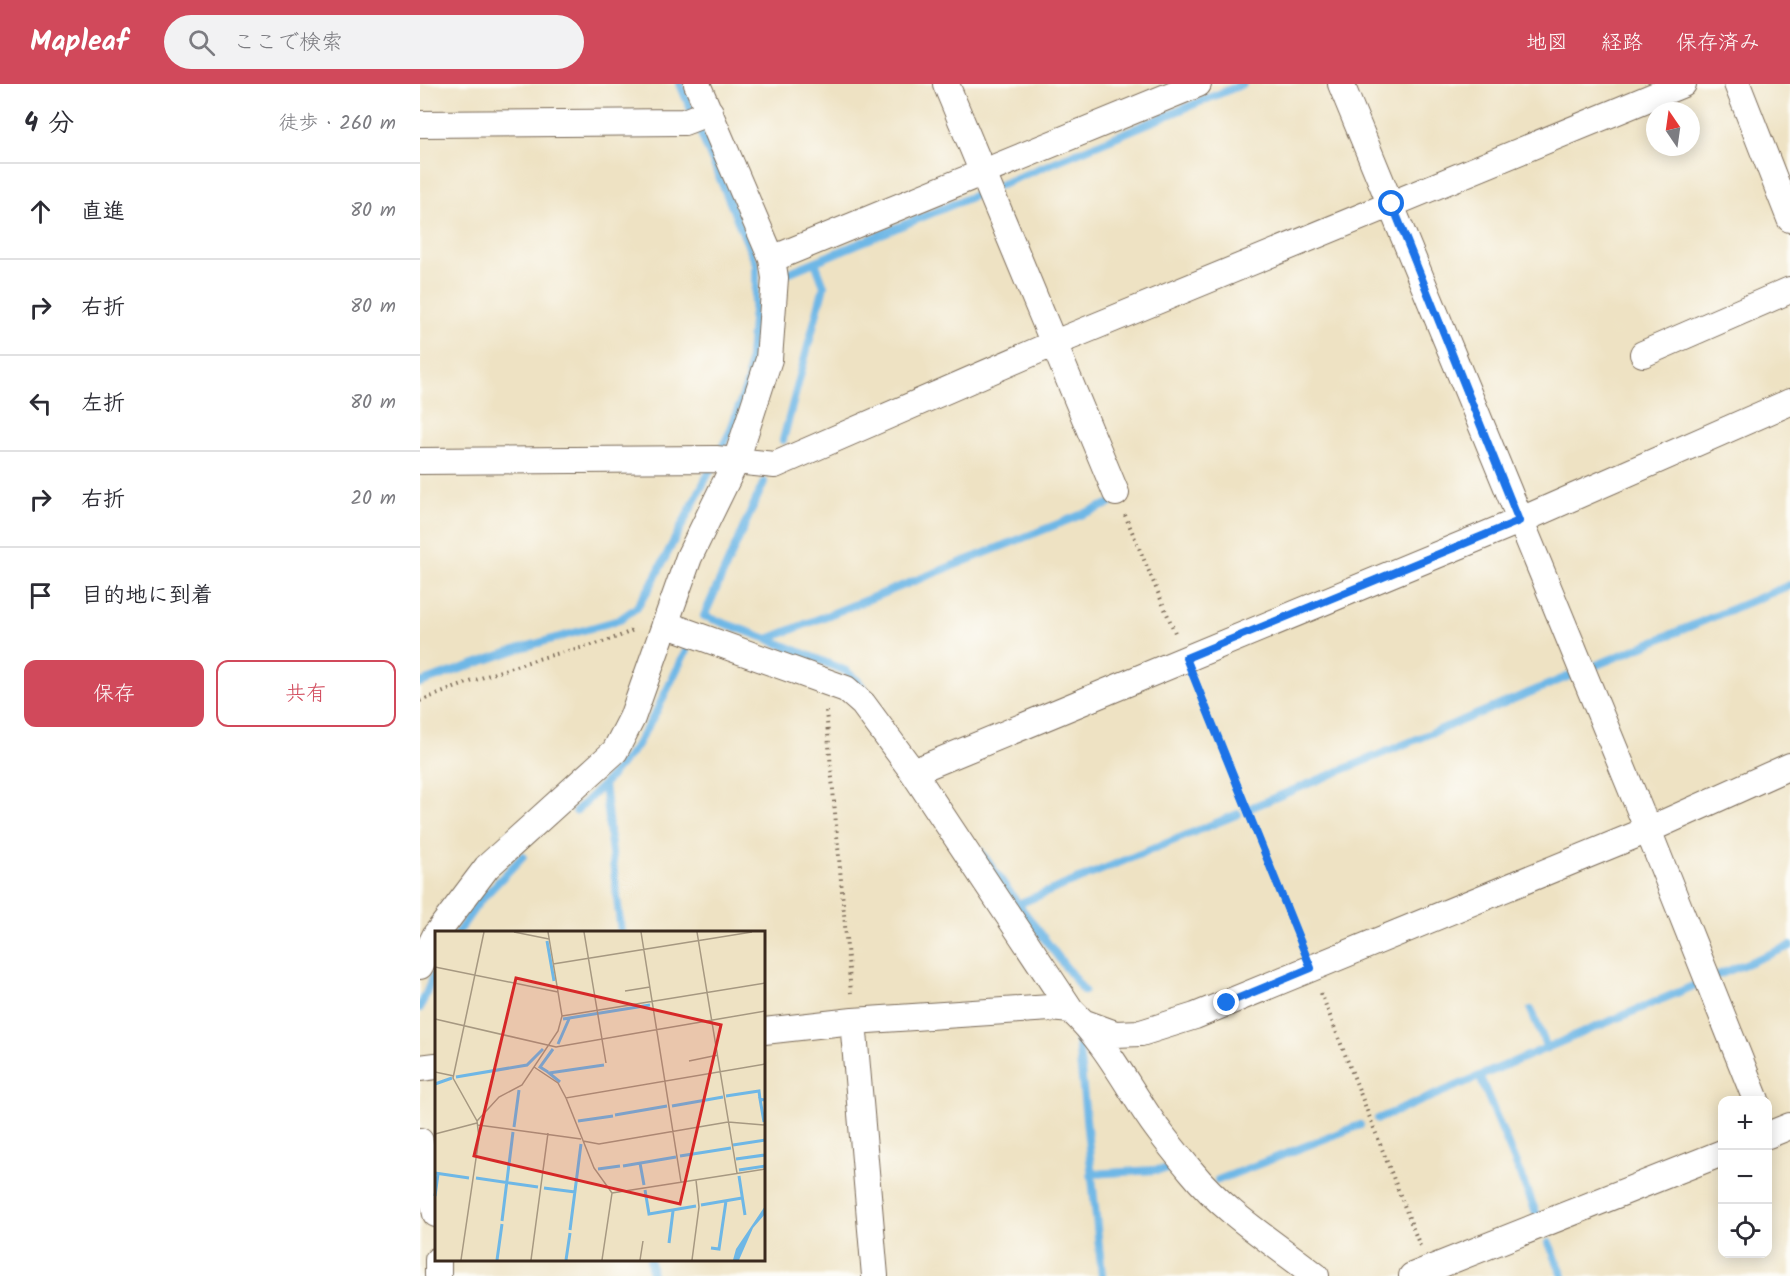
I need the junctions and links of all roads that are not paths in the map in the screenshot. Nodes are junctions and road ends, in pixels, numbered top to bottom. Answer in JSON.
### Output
{"nodes":[{"id":1,"x":697,"y":84,"type":"edge"},
{"id":2,"x":946,"y":84,"type":"edge"},
{"id":3,"x":1198,"y":84,"type":"edge"},
{"id":4,"x":1341,"y":84,"type":"edge"},
{"id":5,"x":1683,"y":84,"type":"edge"},
{"id":6,"x":1737,"y":84,"type":"edge"},
{"id":7,"x":710,"y":112,"type":"junction"},
{"id":8,"x":420,"y":124,"type":"edge"},
{"id":9,"x":982,"y":172,"type":"junction"},
{"id":10,"x":1392,"y":204,"type":"junction"},
{"id":11,"x":1790,"y":219,"type":"edge"},
{"id":12,"x":772,"y":259,"type":"junction"},
{"id":13,"x":1790,"y":290,"type":"edge"},
{"id":14,"x":1055,"y":344,"type":"junction"},
{"id":15,"x":1643,"y":354,"type":"dead end"},
{"id":16,"x":1790,"y":402,"type":"edge"},
{"id":17,"x":420,"y":461,"type":"edge"},
{"id":18,"x":736,"y":461,"type":"junction"},
{"id":19,"x":1116,"y":493,"type":"road end"},
{"id":20,"x":1519,"y":521,"type":"junction"},
{"id":21,"x":664,"y":624,"type":"junction"},
{"id":22,"x":1790,"y":766,"type":"edge"},
{"id":23,"x":913,"y":772,"type":"junction"},
{"id":24,"x":1648,"y":830,"type":"junction"},
{"id":25,"x":439,"y":931,"type":"edge"},
{"id":26,"x":435,"y":936,"type":"edge"},
{"id":27,"x":420,"y":966,"type":"edge"},
{"id":28,"x":1078,"y":1017,"type":"junction"},
{"id":29,"x":853,"y":1021,"type":"junction"},
{"id":30,"x":765,"y":1031,"type":"edge"},
{"id":31,"x":435,"y":1066,"type":"edge"},
{"id":32,"x":420,"y":1068,"type":"edge"},
{"id":33,"x":1754,"y":1096,"type":"edge"},
{"id":34,"x":420,"y":1141,"type":"edge"},
{"id":35,"x":1718,"y":1155,"type":"edge"},
{"id":36,"x":435,"y":1209,"type":"edge"},
{"id":37,"x":1420,"y":1272,"type":"edge"},
{"id":38,"x":875,"y":1276,"type":"edge"},
{"id":39,"x":1316,"y":1276,"type":"edge"}],
"edges":[{"from":1,"to":7,"type":"street"},
{"from":2,"to":9,"type":"street"},
{"from":3,"to":9,"type":"street"},
{"from":4,"to":10,"type":"street"},
{"from":5,"to":10,"type":"street"},
{"from":6,"to":11,"type":"street"},
{"from":7,"to":8,"type":"street"},
{"from":7,"to":12,"type":"street"},
{"from":9,"to":12,"type":"street"},
{"from":9,"to":14,"type":"street"},
{"from":10,"to":14,"type":"street"},
{"from":10,"to":20,"type":"street"},
{"from":12,"to":18,"type":"street"},
{"from":13,"to":15,"type":"street"},
{"from":14,"to":18,"type":"street"},
{"from":14,"to":19,"type":"street"},
{"from":16,"to":20,"type":"street"},
{"from":17,"to":18,"type":"street"},
{"from":18,"to":21,"type":"street"},
{"from":20,"to":23,"type":"street"},
{"from":20,"to":24,"type":"street"},
{"from":21,"to":23,"type":"street"},
{"from":21,"to":25,"type":"street"},
{"from":22,"to":24,"type":"street"},
{"from":23,"to":28,"type":"street"},
{"from":24,"to":28,"type":"street"},
{"from":24,"to":33,"type":"street"},
{"from":26,"to":27,"type":"street"},
{"from":28,"to":29,"type":"street"},
{"from":28,"to":39,"type":"street"},
{"from":29,"to":30,"type":"street"},
{"from":29,"to":38,"type":"street"},
{"from":31,"to":32,"type":"street"},
{"from":34,"to":36,"type":"street"},
{"from":35,"to":37,"type":"street"}]}
